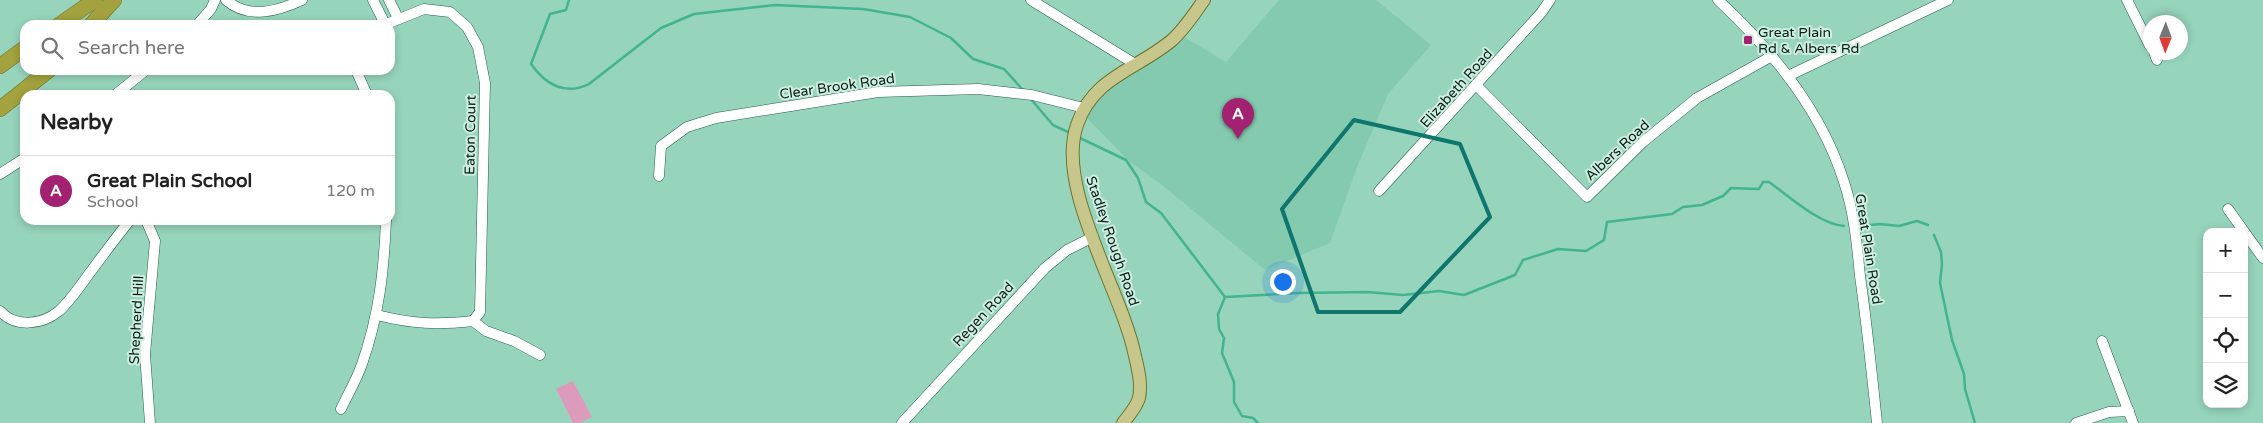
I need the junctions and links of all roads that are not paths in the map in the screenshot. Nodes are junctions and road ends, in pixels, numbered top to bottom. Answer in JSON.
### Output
{"nodes":[{"id":1,"x":95,"y":0,"type":"edge"},
{"id":2,"x":114,"y":0,"type":"edge"},
{"id":3,"x":215,"y":0,"type":"edge"},
{"id":4,"x":226,"y":0,"type":"edge"},
{"id":5,"x":302,"y":0,"type":"edge"},
{"id":6,"x":374,"y":0,"type":"edge"},
{"id":7,"x":389,"y":0,"type":"edge"},
{"id":8,"x":1031,"y":0,"type":"edge"},
{"id":9,"x":1204,"y":0,"type":"edge"},
{"id":10,"x":1550,"y":0,"type":"edge"},
{"id":11,"x":1718,"y":0,"type":"edge"},
{"id":12,"x":2127,"y":0,"type":"edge"},
{"id":13,"x":1942,"y":1,"type":"edge"},
{"id":14,"x":398,"y":18,"type":"junction"},
{"id":15,"x":66,"y":20,"type":"edge"},
{"id":16,"x":95,"y":20,"type":"edge"},
{"id":17,"x":201,"y":20,"type":"edge"},
{"id":18,"x":382,"y":20,"type":"edge"},
{"id":19,"x":394,"y":20,"type":"edge"},
{"id":20,"x":2143,"y":32,"type":"edge"},
{"id":21,"x":20,"y":52,"type":"edge"},
{"id":22,"x":1772,"y":56,"type":"junction"},
{"id":23,"x":1135,"y":64,"type":"junction"},
{"id":24,"x":0,"y":66,"type":"edge"},
{"id":25,"x":43,"y":75,"type":"edge"},
{"id":26,"x":140,"y":75,"type":"edge"},
{"id":27,"x":358,"y":75,"type":"edge"},
{"id":28,"x":1788,"y":76,"type":"junction"},
{"id":29,"x":1477,"y":86,"type":"junction"},
{"id":30,"x":24,"y":90,"type":"edge"},
{"id":31,"x":121,"y":90,"type":"edge"},
{"id":32,"x":366,"y":90,"type":"edge"},
{"id":33,"x":20,"y":93,"type":"edge"},
{"id":34,"x":1084,"y":108,"type":"junction"},
{"id":35,"x":0,"y":109,"type":"edge"},
{"id":36,"x":20,"y":161,"type":"edge"},
{"id":37,"x":0,"y":174,"type":"edge"},
{"id":38,"x":660,"y":176,"type":"dead end"},
{"id":39,"x":1379,"y":191,"type":"dead end"},
{"id":40,"x":2228,"y":209,"type":"dead end"},
{"id":41,"x":126,"y":225,"type":"edge"},
{"id":42,"x":148,"y":225,"type":"edge"},
{"id":43,"x":386,"y":225,"type":"edge"},
{"id":44,"x":1093,"y":237,"type":"junction"},
{"id":45,"x":2263,"y":258,"type":"edge"},
{"id":46,"x":0,"y":311,"type":"edge"},
{"id":47,"x":377,"y":315,"type":"junction"},
{"id":48,"x":473,"y":321,"type":"junction"},
{"id":49,"x":2102,"y":341,"type":"dead end"},
{"id":50,"x":540,"y":355,"type":"dead end"},
{"id":51,"x":341,"y":409,"type":"dead end"},
{"id":52,"x":2129,"y":411,"type":"junction"},
{"id":53,"x":150,"y":423,"type":"edge"},
{"id":54,"x":902,"y":423,"type":"edge"},
{"id":55,"x":1123,"y":423,"type":"edge"},
{"id":56,"x":1877,"y":423,"type":"edge"},
{"id":57,"x":2076,"y":423,"type":"edge"},
{"id":58,"x":2133,"y":423,"type":"edge"}],
"edges":[{"from":1,"to":15,"type":"highway"},
{"from":2,"to":16,"type":"highway"},
{"from":3,"to":17,"type":"street"},
{"from":4,"to":5,"type":"street"},
{"from":6,"to":18,"type":"street","name":"Eaton Court"},
{"from":7,"to":14,"type":"street"},
{"from":8,"to":23,"type":"street"},
{"from":9,"to":23,"type":"main road","name":"Stadley Rough Road"},
{"from":10,"to":29,"type":"street","name":"Elizabeth Road"},
{"from":11,"to":22,"type":"street","name":"Great Plain Road"},
{"from":12,"to":20,"type":"street"},
{"from":13,"to":28,"type":"street"},
{"from":14,"to":19,"type":"street","name":"Eaton Court"},
{"from":14,"to":48,"type":"street","name":"Eaton Court"},
{"from":21,"to":24,"type":"highway"},
{"from":22,"to":28,"type":"street","name":"Great Plain Road"},
{"from":22,"to":29,"type":"street","name":"Albers Road"},
{"from":23,"to":34,"type":"main road","name":"Stadley Rough Road"},
{"from":25,"to":30,"type":"highway"},
{"from":26,"to":31,"type":"street"},
{"from":27,"to":32,"type":"street"},
{"from":28,"to":56,"type":"street","name":"Great Plain Road"},
{"from":29,"to":39,"type":"street","name":"Elizabeth Road"},
{"from":33,"to":35,"type":"highway"},
{"from":34,"to":38,"type":"street","name":"Clear Brook Road"},
{"from":34,"to":44,"type":"main road","name":"Stadley Rough Road"},
{"from":36,"to":37,"type":"street"},
{"from":40,"to":45,"type":"street"},
{"from":41,"to":46,"type":"street"},
{"from":42,"to":53,"type":"street","name":"Shepherd Hill"},
{"from":43,"to":47,"type":"street"},
{"from":44,"to":54,"type":"street","name":"Regen Road"},
{"from":44,"to":55,"type":"main road","name":"Stadley Rough Road"},
{"from":47,"to":48,"type":"street"},
{"from":47,"to":51,"type":"street"},
{"from":48,"to":50,"type":"street"},
{"from":49,"to":52,"type":"street"},
{"from":52,"to":57,"type":"street"},
{"from":52,"to":58,"type":"street"}]}
